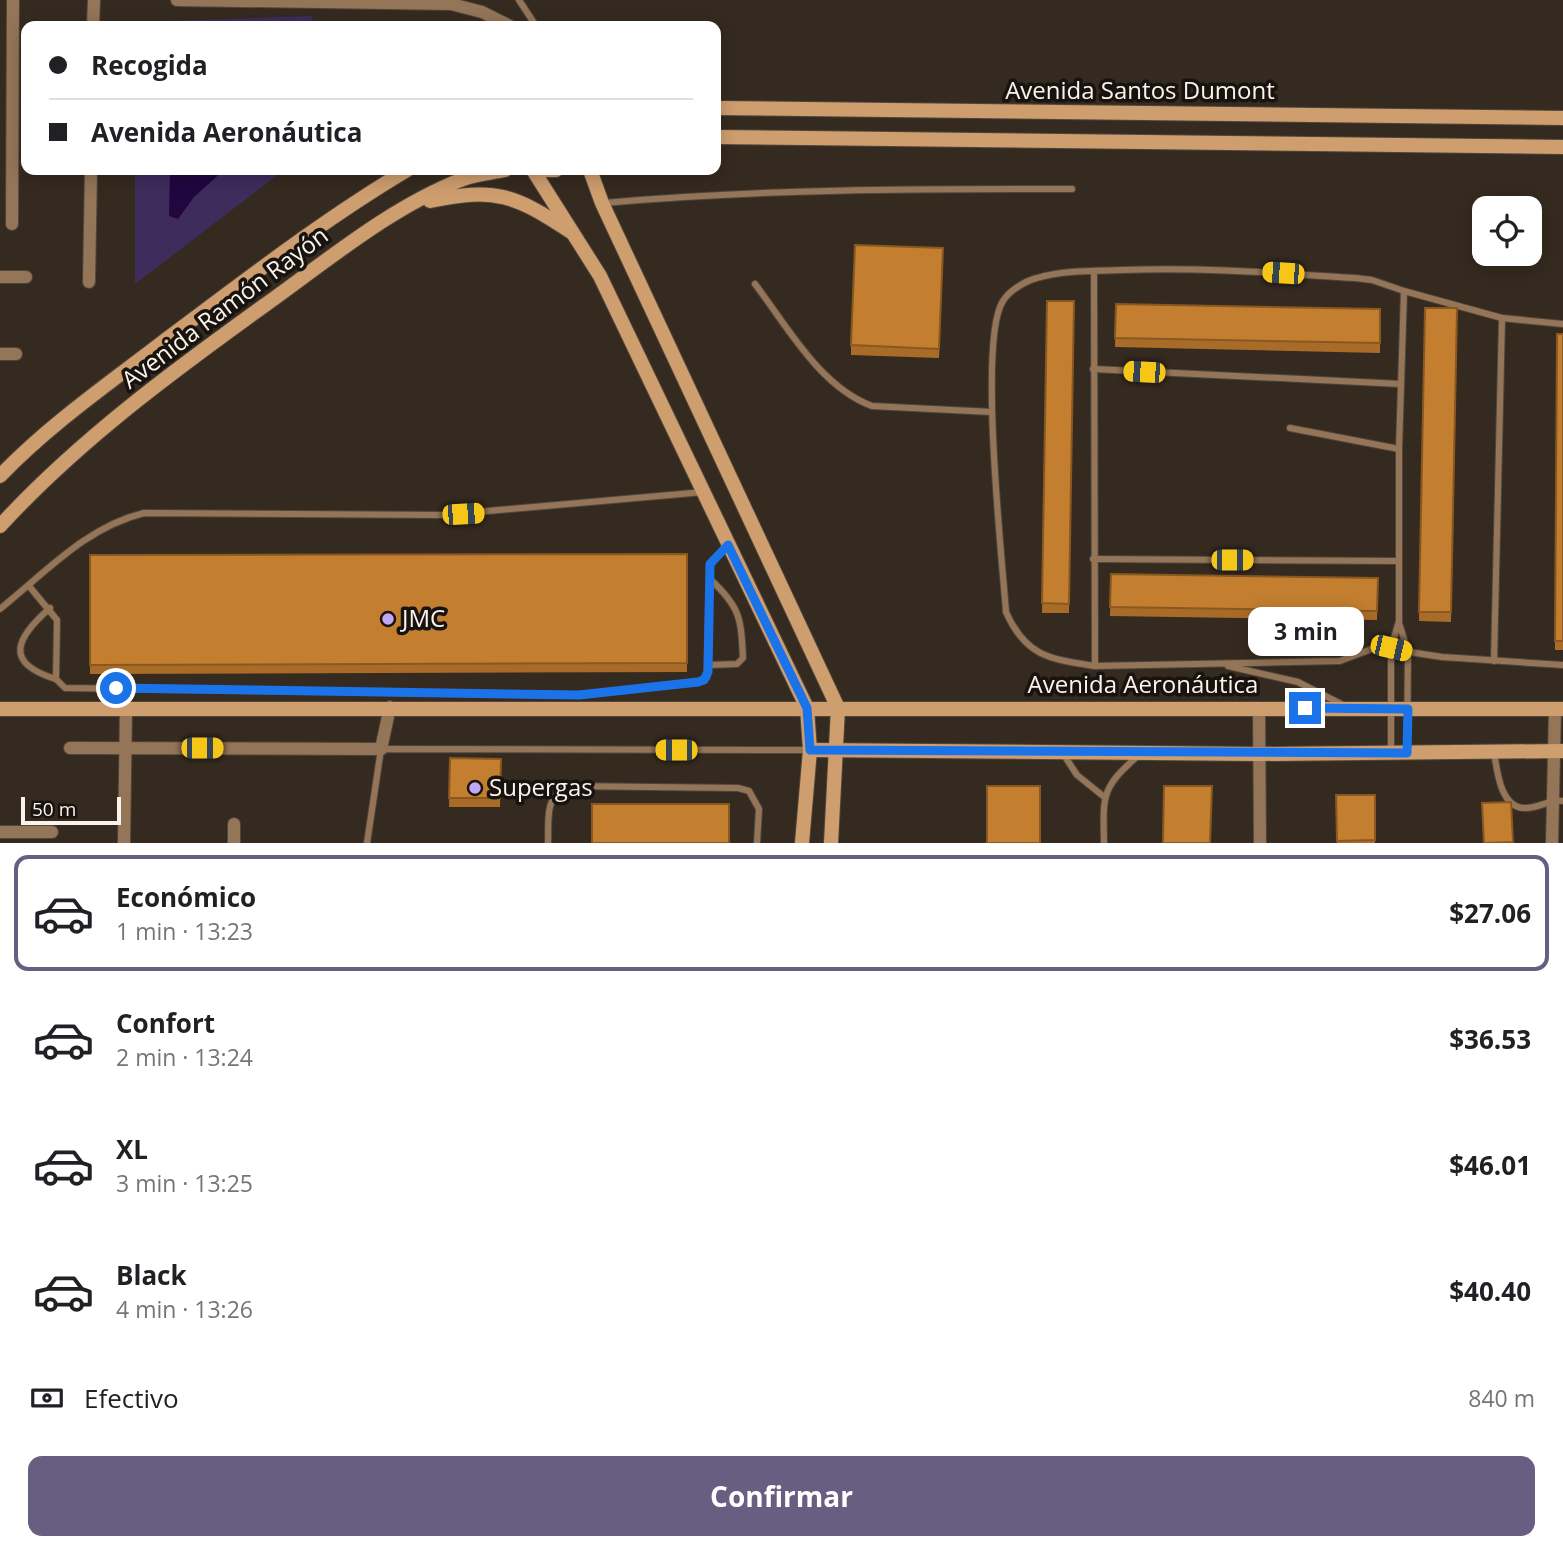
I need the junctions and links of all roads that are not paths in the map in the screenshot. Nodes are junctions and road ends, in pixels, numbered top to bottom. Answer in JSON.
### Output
{"nodes":[{"id":1,"x":13,"y":0,"type":"edge"},
{"id":2,"x":94,"y":0,"type":"edge"},
{"id":3,"x":177,"y":0,"type":"edge"},
{"id":4,"x":519,"y":0,"type":"edge"},
{"id":5,"x":451,"y":2,"type":"edge"},
{"id":6,"x":93,"y":21,"type":"edge"},
{"id":7,"x":499,"y":21,"type":"edge"},
{"id":8,"x":533,"y":21,"type":"edge"},
{"id":9,"x":721,"y":108,"type":"edge"},
{"id":10,"x":1563,"y":118,"type":"edge"},
{"id":11,"x":721,"y":137,"type":"edge"},
{"id":12,"x":1563,"y":147,"type":"edge"},
{"id":13,"x":91,"y":175,"type":"edge"},
{"id":14,"x":399,"y":175,"type":"edge"},
{"id":15,"x":481,"y":175,"type":"edge"},
{"id":16,"x":538,"y":175,"type":"edge"},
{"id":17,"x":592,"y":175,"type":"edge"},
{"id":18,"x":1072,"y":189,"type":"dead end"},
{"id":19,"x":602,"y":203,"type":"junction"},
{"id":20,"x":412,"y":205,"type":"junction"},
{"id":21,"x":12,"y":224,"type":"dead end"},
{"id":22,"x":573,"y":233,"type":"junction"},
{"id":23,"x":1094,"y":271,"type":"junction"},
{"id":24,"x":0,"y":277,"type":"edge"},
{"id":25,"x":26,"y":277,"type":"dead end"},
{"id":26,"x":89,"y":282,"type":"dead end"},
{"id":27,"x":755,"y":284,"type":"dead end"},
{"id":28,"x":1404,"y":290,"type":"junction"},
{"id":29,"x":1502,"y":318,"type":"junction"},
{"id":30,"x":1563,"y":324,"type":"edge"},
{"id":31,"x":0,"y":354,"type":"edge"},
{"id":32,"x":16,"y":354,"type":"dead end"},
{"id":33,"x":1093,"y":369,"type":"junction"},
{"id":34,"x":1401,"y":384,"type":"junction"},
{"id":35,"x":992,"y":412,"type":"junction"},
{"id":36,"x":1290,"y":428,"type":"dead end"},
{"id":37,"x":1399,"y":449,"type":"junction"},
{"id":38,"x":0,"y":476,"type":"edge"},
{"id":39,"x":706,"y":492,"type":"junction"},
{"id":40,"x":0,"y":526,"type":"edge"},
{"id":41,"x":728,"y":545,"type":"junction"},
{"id":42,"x":1093,"y":559,"type":"junction"},
{"id":43,"x":1399,"y":561,"type":"junction"},
{"id":44,"x":710,"y":579,"type":"junction"},
{"id":45,"x":29,"y":586,"type":"junction"},
{"id":46,"x":50,"y":608,"type":"junction"},
{"id":47,"x":0,"y":609,"type":"edge"},
{"id":48,"x":1399,"y":621,"type":"junction"},
{"id":49,"x":1391,"y":648,"type":"junction"},
{"id":50,"x":1408,"y":652,"type":"junction"},
{"id":51,"x":1494,"y":661,"type":"junction"},
{"id":52,"x":1217,"y":664,"type":"junction"},
{"id":53,"x":709,"y":665,"type":"junction"},
{"id":54,"x":1563,"y":665,"type":"edge"},
{"id":55,"x":1095,"y":666,"type":"junction"},
{"id":56,"x":55,"y":679,"type":"junction"},
{"id":57,"x":390,"y":707,"type":"junction"},
{"id":58,"x":807,"y":708,"type":"junction"},
{"id":59,"x":838,"y":708,"type":"junction"},
{"id":60,"x":1259,"y":708,"type":"junction"},
{"id":61,"x":0,"y":709,"type":"edge"},
{"id":62,"x":126,"y":709,"type":"junction"},
{"id":63,"x":1351,"y":709,"type":"junction"},
{"id":64,"x":1391,"y":709,"type":"junction"},
{"id":65,"x":1408,"y":709,"type":"junction"},
{"id":66,"x":1559,"y":709,"type":"edge"},
{"id":67,"x":70,"y":748,"type":"dead end"},
{"id":68,"x":125,"y":748,"type":"junction"},
{"id":69,"x":837,"y":748,"type":"junction"},
{"id":70,"x":382,"y":749,"type":"junction"},
{"id":71,"x":810,"y":750,"type":"junction"},
{"id":72,"x":1061,"y":751,"type":"junction"},
{"id":73,"x":1558,"y":751,"type":"edge"},
{"id":74,"x":1142,"y":752,"type":"junction"},
{"id":75,"x":1494,"y":752,"type":"junction"},
{"id":76,"x":1391,"y":753,"type":"junction"},
{"id":77,"x":1407,"y":753,"type":"junction"},
{"id":78,"x":1259,"y":754,"type":"junction"},
{"id":79,"x":1103,"y":796,"type":"junction"},
{"id":80,"x":1558,"y":800,"type":"edge"},
{"id":81,"x":234,"y":824,"type":"dead end"},
{"id":82,"x":0,"y":832,"type":"edge"},
{"id":83,"x":52,"y":832,"type":"dead end"},
{"id":84,"x":124,"y":843,"type":"edge"},
{"id":85,"x":234,"y":843,"type":"edge"},
{"id":86,"x":367,"y":843,"type":"edge"},
{"id":87,"x":548,"y":843,"type":"edge"},
{"id":88,"x":757,"y":843,"type":"edge"},
{"id":89,"x":802,"y":843,"type":"edge"},
{"id":90,"x":831,"y":843,"type":"edge"},
{"id":91,"x":1104,"y":843,"type":"edge"},
{"id":92,"x":1260,"y":843,"type":"edge"},
{"id":93,"x":1552,"y":843,"type":"edge"}],
"edges":[{"from":1,"to":21,"type":"street"},
{"from":2,"to":6,"type":"street"},
{"from":3,"to":5,"type":"street"},
{"from":4,"to":8,"type":"lane"},
{"from":5,"to":7,"type":"street"},
{"from":9,"to":10,"type":"main road","name":"Avenida Santos Dumont"},
{"from":11,"to":12,"type":"main road","name":"Avenida Santos Dumont"},
{"from":13,"to":26,"type":"street"},
{"from":14,"to":38,"type":"main road","name":"Avenida Ramón Rayón"},
{"from":15,"to":20,"type":"main road","name":"Avenida Ramón Rayón"},
{"from":16,"to":22,"type":"main road"},
{"from":17,"to":19,"type":"main road"},
{"from":18,"to":19,"type":"lane"},
{"from":19,"to":59,"type":"main road"},
{"from":20,"to":22,"type":"main road"},
{"from":20,"to":40,"type":"main road","name":"Avenida Ramón Rayón"},
{"from":22,"to":39,"type":"main road"},
{"from":23,"to":28,"type":"lane"},
{"from":23,"to":33,"type":"lane"},
{"from":23,"to":35,"type":"lane"},
{"from":24,"to":25,"type":"street"},
{"from":27,"to":35,"type":"lane"},
{"from":28,"to":29,"type":"lane"},
{"from":28,"to":34,"type":"lane"},
{"from":29,"to":30,"type":"lane"},
{"from":29,"to":51,"type":"lane"},
{"from":31,"to":32,"type":"street"},
{"from":33,"to":34,"type":"lane"},
{"from":33,"to":42,"type":"lane"},
{"from":34,"to":37,"type":"lane"},
{"from":35,"to":55,"type":"lane"},
{"from":36,"to":37,"type":"lane"},
{"from":37,"to":43,"type":"lane"},
{"from":39,"to":41,"type":"main road"},
{"from":39,"to":45,"type":"lane"},
{"from":41,"to":44,"type":"lane"},
{"from":41,"to":58,"type":"main road"},
{"from":42,"to":43,"type":"lane"},
{"from":42,"to":55,"type":"lane"},
{"from":43,"to":48,"type":"lane"},
{"from":44,"to":53,"type":"lane"},
{"from":44,"to":53,"type":"lane"},
{"from":45,"to":46,"type":"lane"},
{"from":45,"to":47,"type":"lane"},
{"from":46,"to":56,"type":"lane"},
{"from":46,"to":56,"type":"lane"},
{"from":48,"to":49,"type":"lane"},
{"from":48,"to":50,"type":"lane"},
{"from":49,"to":50,"type":"lane"},
{"from":49,"to":52,"type":"lane"},
{"from":49,"to":64,"type":"lane"},
{"from":50,"to":51,"type":"lane"},
{"from":50,"to":65,"type":"lane"},
{"from":51,"to":54,"type":"lane"},
{"from":52,"to":55,"type":"lane"},
{"from":52,"to":63,"type":"lane"},
{"from":53,"to":56,"type":"lane"},
{"from":57,"to":58,"type":"main road","name":"Avenida Aeronáutica"},
{"from":57,"to":62,"type":"main road","name":"Avenida Aeronáutica"},
{"from":57,"to":70,"type":"street"},
{"from":58,"to":59,"type":"main road","name":"Avenida Aeronáutica"},
{"from":58,"to":71,"type":"main road"},
{"from":59,"to":60,"type":"main road","name":"Avenida Aeronáutica"},
{"from":59,"to":69,"type":"main road"},
{"from":60,"to":63,"type":"main road","name":"Avenida Aeronáutica"},
{"from":60,"to":78,"type":"street"},
{"from":61,"to":62,"type":"main road","name":"Avenida Aeronáutica"},
{"from":62,"to":68,"type":"street"},
{"from":63,"to":64,"type":"main road","name":"Avenida Aeronáutica"},
{"from":64,"to":65,"type":"main road","name":"Avenida Aeronáutica"},
{"from":64,"to":76,"type":"lane"},
{"from":65,"to":66,"type":"main road","name":"Avenida Aeronáutica"},
{"from":65,"to":77,"type":"lane"},
{"from":66,"to":73,"type":"street"},
{"from":67,"to":68,"type":"street"},
{"from":68,"to":70,"type":"street"},
{"from":68,"to":84,"type":"street"},
{"from":69,"to":71,"type":"main road"},
{"from":69,"to":72,"type":"main road"},
{"from":69,"to":90,"type":"main road"},
{"from":70,"to":71,"type":"lane"},
{"from":70,"to":86,"type":"lane"},
{"from":71,"to":89,"type":"main road"},
{"from":72,"to":74,"type":"main road"},
{"from":72,"to":79,"type":"lane"},
{"from":73,"to":75,"type":"main road"},
{"from":73,"to":80,"type":"street"},
{"from":74,"to":78,"type":"main road"},
{"from":74,"to":79,"type":"lane"},
{"from":75,"to":77,"type":"main road"},
{"from":75,"to":80,"type":"lane"},
{"from":76,"to":77,"type":"main road"},
{"from":76,"to":78,"type":"main road"},
{"from":78,"to":92,"type":"street"},
{"from":79,"to":91,"type":"lane"},
{"from":80,"to":93,"type":"street"},
{"from":81,"to":85,"type":"street"},
{"from":82,"to":83,"type":"street"},
{"from":87,"to":88,"type":"lane"}]}
